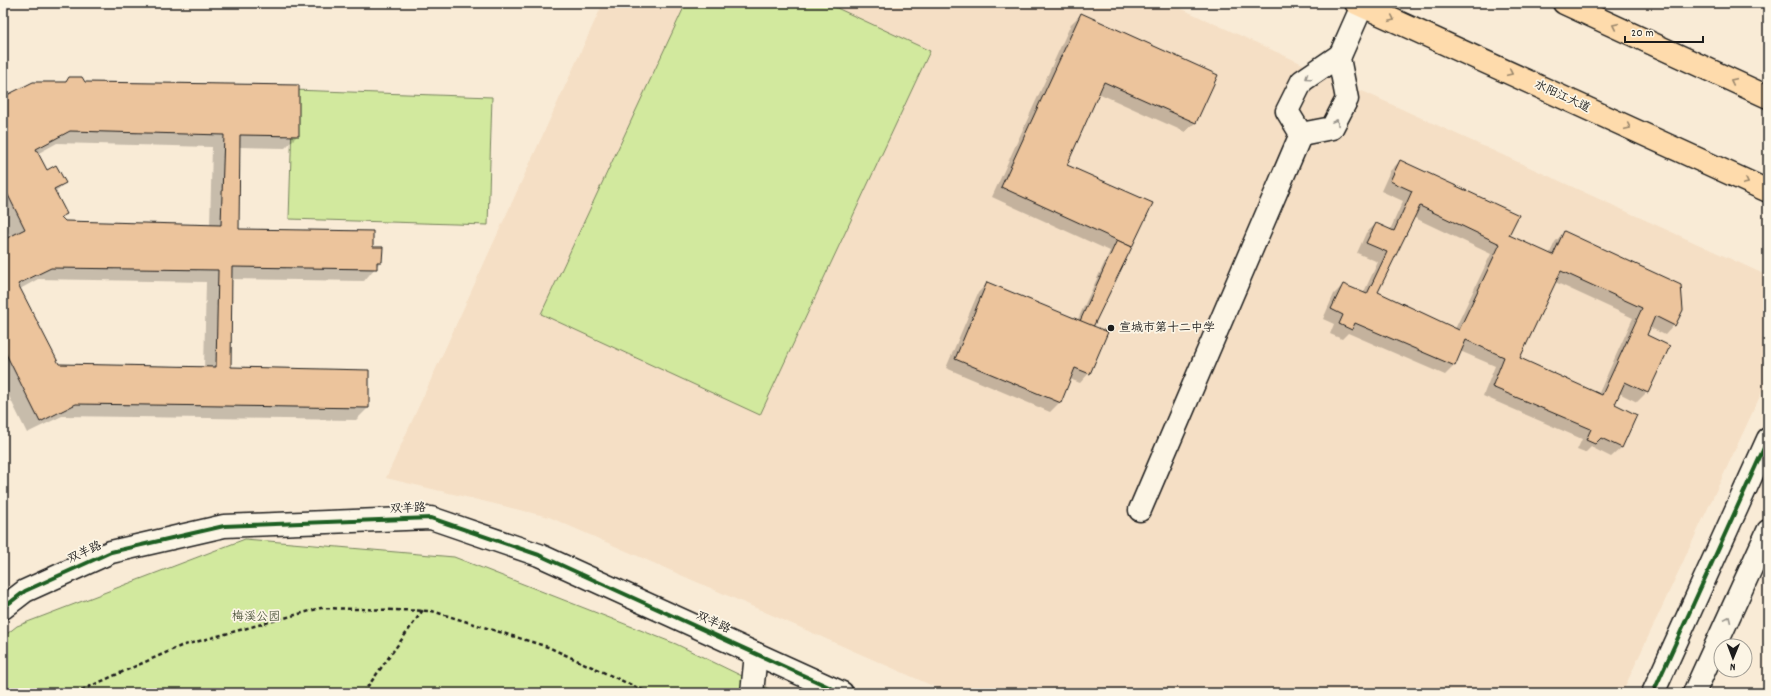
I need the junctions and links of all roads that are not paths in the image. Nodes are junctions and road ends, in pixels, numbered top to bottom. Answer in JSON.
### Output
{"nodes":[{"id":1,"x":1564,"y":3,"type":"edge"},
{"id":2,"x":1359,"y":4,"type":"edge"},
{"id":3,"x":1340,"y":57,"type":"junction"},
{"id":4,"x":1768,"y":97,"type":"edge"},
{"id":5,"x":1301,"y":134,"type":"junction"},
{"id":6,"x":1768,"y":191,"type":"edge"},
{"id":7,"x":1768,"y":439,"type":"edge"},
{"id":8,"x":1140,"y":510,"type":"dead end"},
{"id":9,"x":1768,"y":531,"type":"edge"},
{"id":10,"x":5,"y":602,"type":"edge"},
{"id":11,"x":756,"y":654,"type":"junction"},
{"id":12,"x":752,"y":693,"type":"edge"},
{"id":13,"x":842,"y":693,"type":"edge"},
{"id":14,"x":1653,"y":693,"type":"edge"},
{"id":15,"x":1694,"y":693,"type":"edge"}],
"edges":[{"from":4,"to":1,"type":"main road","one_way":true},
{"from":2,"to":3,"type":"street"},
{"from":2,"to":6,"type":"main road","name":"水阳江大道","one_way":true},
{"from":3,"to":5,"type":"street","one_way":true},
{"from":5,"to":3,"type":"street","one_way":true},
{"from":5,"to":8,"type":"street"},
{"from":7,"to":14,"type":"street"},
{"from":15,"to":9,"type":"street","one_way":true},
{"from":10,"to":11,"type":"street","name":"双羊路"},
{"from":11,"to":12,"type":"street"},
{"from":11,"to":13,"type":"street","name":"双羊路"}]}
